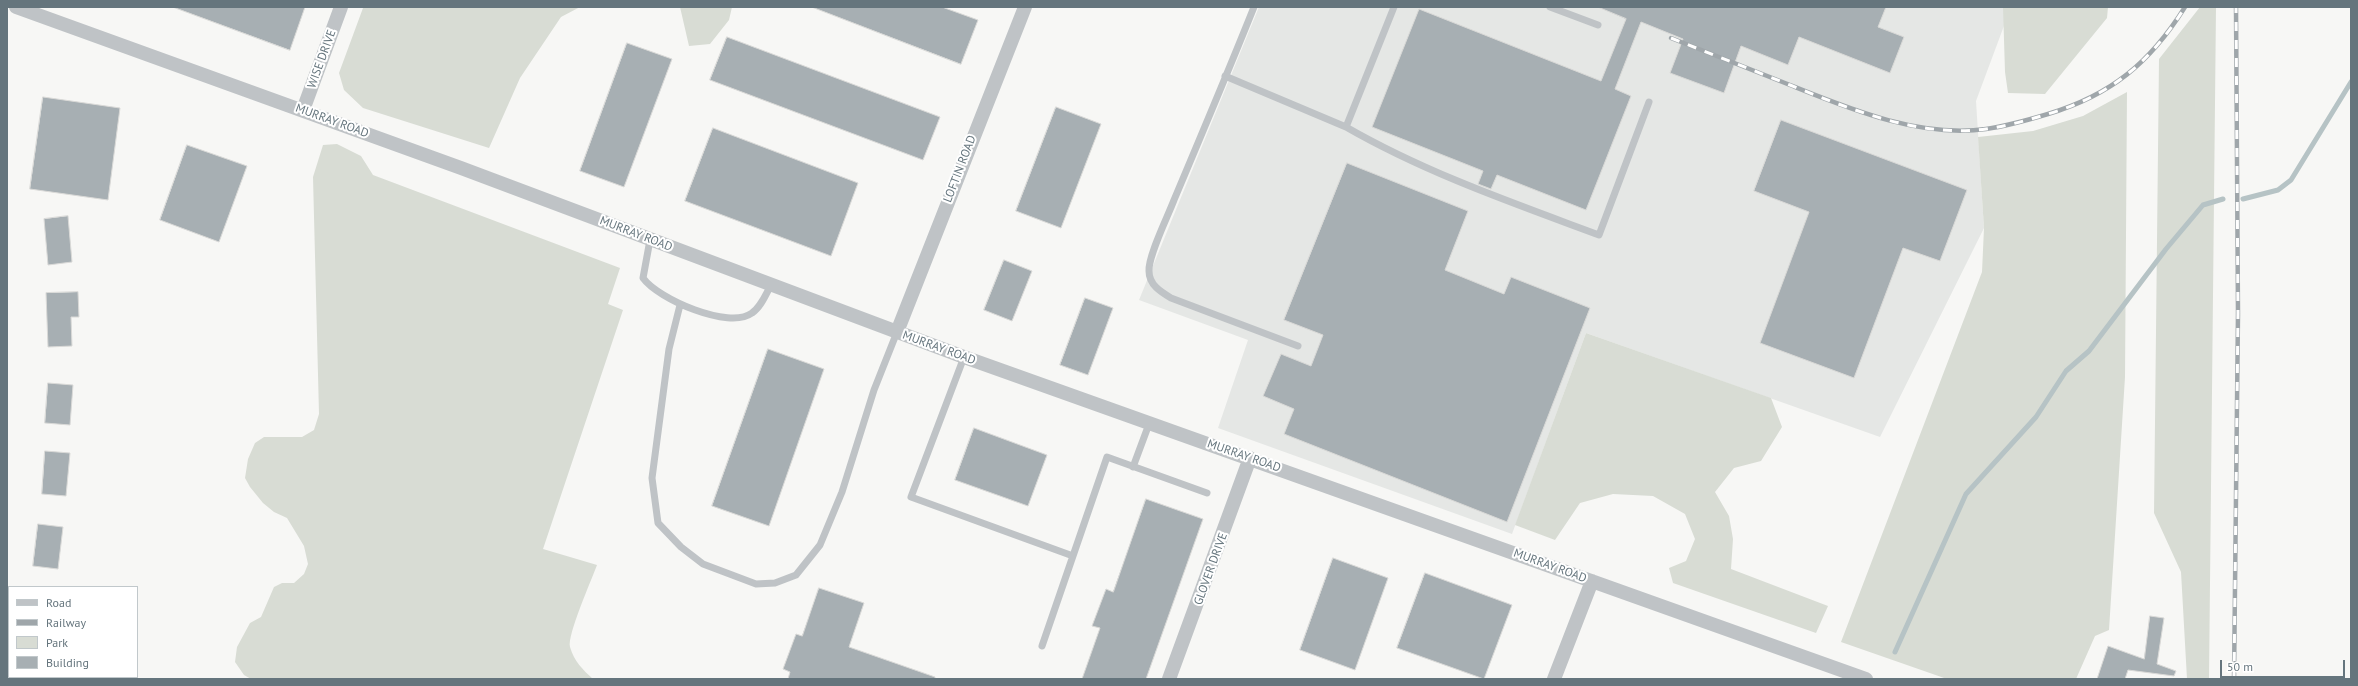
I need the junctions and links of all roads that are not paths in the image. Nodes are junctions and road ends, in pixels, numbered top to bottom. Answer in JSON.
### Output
{"nodes":[{"id":1,"x":16,"y":7,"type":"edge"},
{"id":2,"x":341,"y":7,"type":"edge"},
{"id":3,"x":1025,"y":7,"type":"edge"},
{"id":4,"x":1254,"y":7,"type":"edge"},
{"id":5,"x":1394,"y":7,"type":"edge"},
{"id":6,"x":1550,"y":7,"type":"edge"},
{"id":7,"x":1598,"y":25,"type":"dead end"},
{"id":8,"x":1225,"y":76,"type":"junction"},
{"id":9,"x":1649,"y":102,"type":"dead end"},
{"id":10,"x":303,"y":110,"type":"junction"},
{"id":11,"x":1346,"y":127,"type":"junction"},
{"id":12,"x":650,"y":240,"type":"junction"},
{"id":13,"x":771,"y":285,"type":"junction"},
{"id":14,"x":680,"y":305,"type":"junction"},
{"id":15,"x":897,"y":332,"type":"junction"},
{"id":16,"x":1298,"y":346,"type":"dead end"},
{"id":17,"x":964,"y":357,"type":"junction"},
{"id":18,"x":1149,"y":424,"type":"junction"},
{"id":19,"x":1250,"y":458,"type":"junction"},
{"id":20,"x":1133,"y":467,"type":"junction"},
{"id":21,"x":1207,"y":493,"type":"dead end"},
{"id":22,"x":1073,"y":556,"type":"junction"},
{"id":23,"x":1592,"y":581,"type":"junction"},
{"id":24,"x":1042,"y":646,"type":"dead end"},
{"id":25,"x":1169,"y":679,"type":"edge"},
{"id":26,"x":1554,"y":679,"type":"edge"},
{"id":27,"x":1866,"y":679,"type":"edge"}],
"edges":[{"from":1,"to":10,"type":"street","name":"MURRAY ROAD"},
{"from":2,"to":10,"type":"street","name":"WISE DRIVE"},
{"from":3,"to":15,"type":"street","name":"LOFTIN ROAD"},
{"from":4,"to":8,"type":"lane"},
{"from":5,"to":11,"type":"lane"},
{"from":6,"to":7,"type":"lane"},
{"from":8,"to":11,"type":"lane"},
{"from":8,"to":16,"type":"lane"},
{"from":9,"to":11,"type":"lane"},
{"from":10,"to":12,"type":"street","name":"MURRAY ROAD"},
{"from":12,"to":13,"type":"street","name":"MURRAY ROAD"},
{"from":12,"to":14,"type":"lane"},
{"from":13,"to":14,"type":"lane"},
{"from":13,"to":15,"type":"street","name":"MURRAY ROAD"},
{"from":14,"to":15,"type":"lane"},
{"from":15,"to":17,"type":"street","name":"MURRAY ROAD"},
{"from":17,"to":18,"type":"street","name":"MURRAY ROAD"},
{"from":17,"to":22,"type":"lane"},
{"from":18,"to":19,"type":"street","name":"MURRAY ROAD"},
{"from":18,"to":20,"type":"lane"},
{"from":19,"to":23,"type":"street","name":"MURRAY ROAD"},
{"from":19,"to":25,"type":"street","name":"GLOVER DRIVE"},
{"from":20,"to":21,"type":"lane"},
{"from":20,"to":22,"type":"lane"},
{"from":22,"to":24,"type":"lane"},
{"from":23,"to":26,"type":"street"},
{"from":23,"to":27,"type":"street","name":"MURRAY ROAD"}]}
